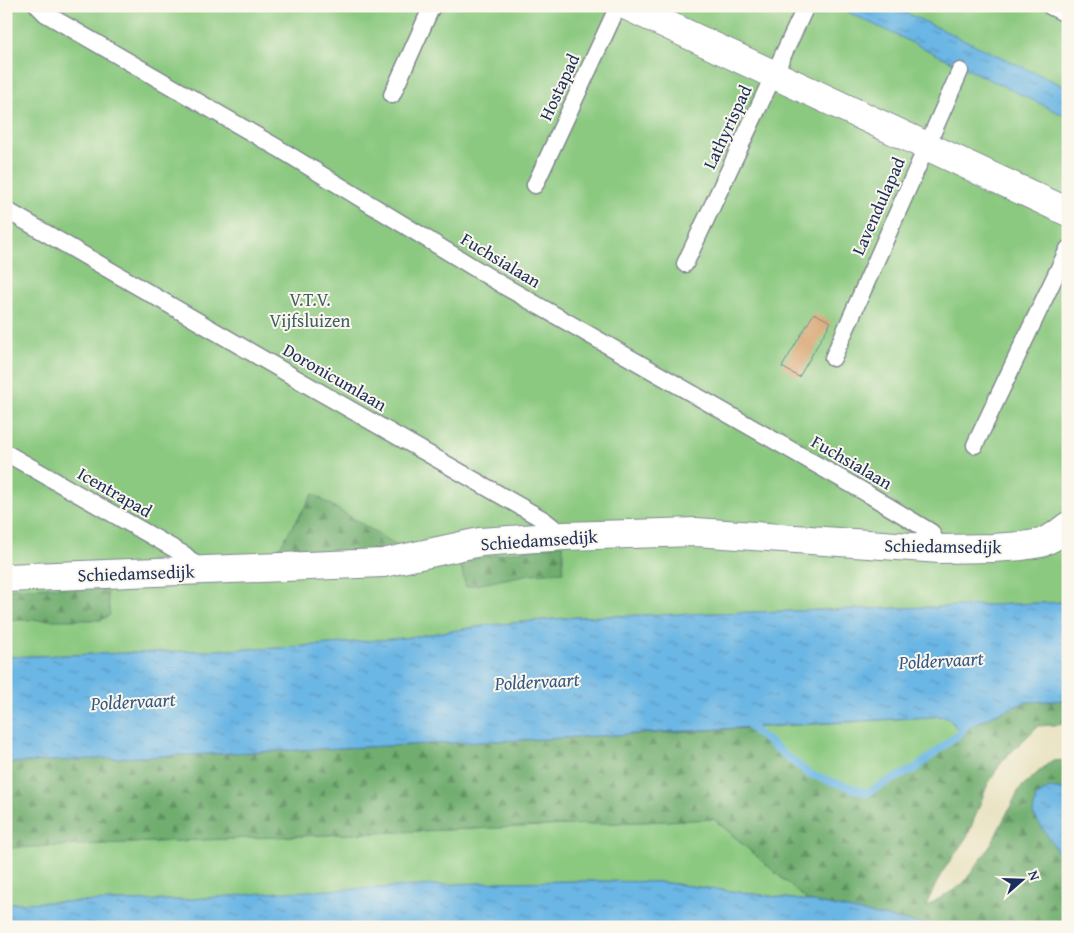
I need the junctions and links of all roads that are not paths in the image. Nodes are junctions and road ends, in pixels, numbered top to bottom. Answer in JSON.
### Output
{"nodes":[{"id":1,"x":38,"y":6,"type":"edge"},
{"id":2,"x":432,"y":6,"type":"edge"},
{"id":3,"x":618,"y":6,"type":"edge"},
{"id":4,"x":627,"y":6,"type":"edge"},
{"id":5,"x":806,"y":6,"type":"edge"},
{"id":6,"x":1050,"y":6,"type":"edge"},
{"id":7,"x":1068,"y":15,"type":"edge"},
{"id":8,"x":960,"y":71,"type":"dead end"},
{"id":9,"x":774,"y":75,"type":"junction"},
{"id":10,"x":392,"y":95,"type":"dead end"},
{"id":11,"x":927,"y":146,"type":"junction"},
{"id":12,"x":535,"y":185,"type":"dead end"},
{"id":13,"x":6,"y":210,"type":"edge"},
{"id":14,"x":1068,"y":212,"type":"edge"},
{"id":15,"x":1068,"y":249,"type":"edge"},
{"id":16,"x":685,"y":264,"type":"dead end"},
{"id":17,"x":832,"y":358,"type":"dead end"},
{"id":18,"x":975,"y":445,"type":"dead end"},
{"id":19,"x":6,"y":453,"type":"edge"},
{"id":20,"x":1068,"y":526,"type":"edge"},
{"id":21,"x":564,"y":536,"type":"junction"},
{"id":22,"x":940,"y":549,"type":"junction"},
{"id":23,"x":202,"y":571,"type":"junction"},
{"id":24,"x":6,"y":578,"type":"edge"}],
"edges":[{"from":1,"to":22,"type":"lane","name":"Fuchsialaan"},
{"from":2,"to":10,"type":"lane"},
{"from":3,"to":12,"type":"lane","name":"Hostapad"},
{"from":4,"to":9,"type":"street"},
{"from":5,"to":9,"type":"lane","name":"Lathyrispad"},
{"from":6,"to":7,"type":"lane"},
{"from":8,"to":11,"type":"lane","name":"Lavendulapad"},
{"from":9,"to":11,"type":"street"},
{"from":9,"to":16,"type":"lane","name":"Lathyrispad"},
{"from":11,"to":14,"type":"street"},
{"from":11,"to":17,"type":"lane","name":"Lavendulapad"},
{"from":13,"to":21,"type":"lane","name":"Doronicumlaan"},
{"from":15,"to":18,"type":"lane"},
{"from":19,"to":23,"type":"lane","name":"Icentrapad"},
{"from":20,"to":22,"type":"street","name":"Schiedamsedijk"},
{"from":21,"to":22,"type":"street","name":"Schiedamsedijk"},
{"from":21,"to":23,"type":"street","name":"Schiedamsedijk"},
{"from":23,"to":24,"type":"street","name":"Schiedamsedijk"}]}
